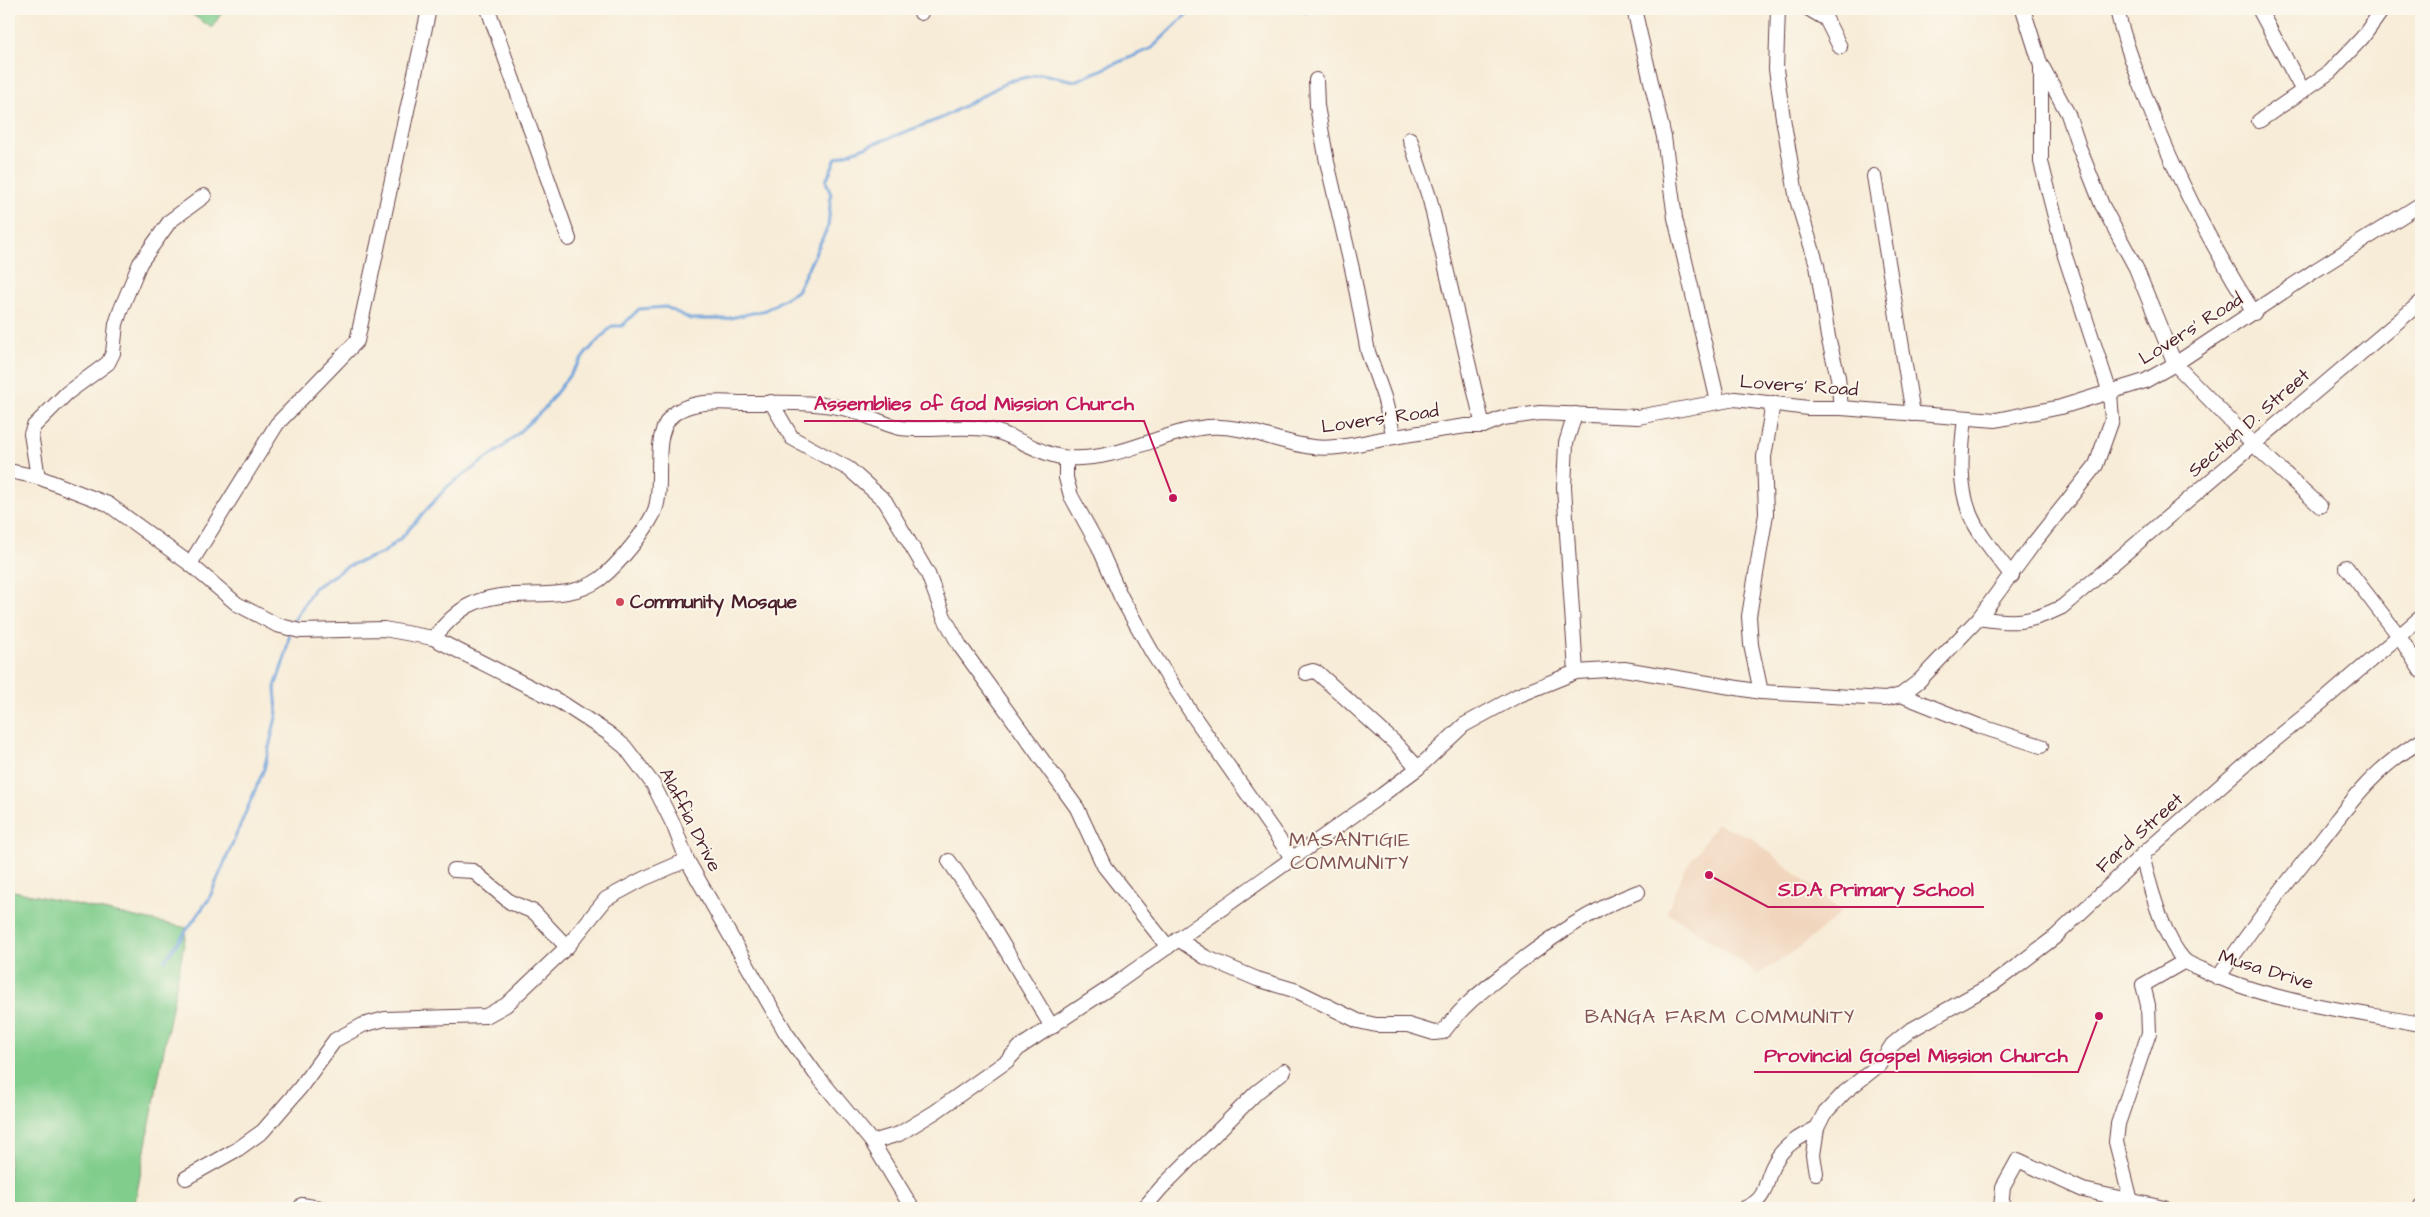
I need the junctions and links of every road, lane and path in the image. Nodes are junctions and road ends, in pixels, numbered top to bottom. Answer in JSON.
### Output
{"nodes":[{"id":1,"x":429,"y":9,"type":"edge"},
{"id":2,"x":488,"y":9,"type":"edge"},
{"id":3,"x":1634,"y":9,"type":"edge"},
{"id":4,"x":1778,"y":9,"type":"edge"},
{"id":5,"x":1809,"y":9,"type":"edge"},
{"id":6,"x":2023,"y":9,"type":"edge"},
{"id":7,"x":2117,"y":9,"type":"edge"},
{"id":8,"x":2259,"y":9,"type":"edge"},
{"id":9,"x":2383,"y":9,"type":"edge"},
{"id":10,"x":1840,"y":47,"type":"dead end"},
{"id":11,"x":2041,"y":66,"type":"junction"},
{"id":12,"x":1316,"y":80,"type":"dead end"},
{"id":13,"x":2303,"y":91,"type":"junction"},
{"id":14,"x":2259,"y":120,"type":"dead end"},
{"id":15,"x":1410,"y":139,"type":"dead end"},
{"id":16,"x":1874,"y":176,"type":"dead end"},
{"id":17,"x":204,"y":196,"type":"dead end"},
{"id":18,"x":2421,"y":204,"type":"edge"},
{"id":19,"x":569,"y":239,"type":"dead end"},
{"id":20,"x":2421,"y":302,"type":"edge"},
{"id":21,"x":2254,"y":313,"type":"junction"},
{"id":22,"x":2176,"y":364,"type":"junction"},
{"id":23,"x":2110,"y":393,"type":"junction"},
{"id":24,"x":771,"y":402,"type":"junction"},
{"id":25,"x":1718,"y":402,"type":"junction"},
{"id":26,"x":1773,"y":403,"type":"junction"},
{"id":27,"x":1841,"y":408,"type":"junction"},
{"id":28,"x":1574,"y":414,"type":"junction"},
{"id":29,"x":1913,"y":414,"type":"junction"},
{"id":30,"x":1965,"y":418,"type":"junction"},
{"id":31,"x":1483,"y":426,"type":"junction"},
{"id":32,"x":1394,"y":437,"type":"junction"},
{"id":33,"x":2253,"y":444,"type":"junction"},
{"id":34,"x":1066,"y":458,"type":"junction"},
{"id":35,"x":9,"y":471,"type":"edge"},
{"id":36,"x":38,"y":477,"type":"junction"},
{"id":37,"x":2320,"y":506,"type":"dead end"},
{"id":38,"x":190,"y":564,"type":"junction"},
{"id":39,"x":2346,"y":568,"type":"dead end"},
{"id":40,"x":2012,"y":576,"type":"junction"},
{"id":41,"x":2421,"y":617,"type":"edge"},
{"id":42,"x":1979,"y":618,"type":"junction"},
{"id":43,"x":2399,"y":636,"type":"junction"},
{"id":44,"x":433,"y":638,"type":"junction"},
{"id":45,"x":2421,"y":671,"type":"edge"},
{"id":46,"x":1576,"y":672,"type":"junction"},
{"id":47,"x":1306,"y":673,"type":"dead end"},
{"id":48,"x":1761,"y":692,"type":"junction"},
{"id":49,"x":1901,"y":695,"type":"junction"},
{"id":50,"x":2421,"y":741,"type":"edge"},
{"id":51,"x":2041,"y":746,"type":"dead end"},
{"id":52,"x":1418,"y":768,"type":"junction"},
{"id":53,"x":2142,"y":855,"type":"junction"},
{"id":54,"x":1292,"y":858,"type":"junction"},
{"id":55,"x":687,"y":860,"type":"junction"},
{"id":56,"x":949,"y":861,"type":"dead end"},
{"id":57,"x":454,"y":870,"type":"dead end"},
{"id":58,"x":1638,"y":892,"type":"dead end"},
{"id":59,"x":1173,"y":943,"type":"junction"},
{"id":60,"x":567,"y":946,"type":"junction"},
{"id":61,"x":2185,"y":961,"type":"junction"},
{"id":62,"x":2218,"y":978,"type":"junction"},
{"id":63,"x":2421,"y":1024,"type":"edge"},
{"id":64,"x":1052,"y":1027,"type":"junction"},
{"id":65,"x":1284,"y":1071,"type":"dead end"},
{"id":66,"x":1817,"y":1128,"type":"junction"},
{"id":67,"x":872,"y":1142,"type":"junction"},
{"id":68,"x":1816,"y":1173,"type":"dead end"},
{"id":69,"x":186,"y":1178,"type":"dead end"},
{"id":70,"x":2130,"y":1204,"type":"edge"},
{"id":71,"x":302,"y":1205,"type":"dead end"},
{"id":72,"x":319,"y":1208,"type":"edge"},
{"id":73,"x":912,"y":1208,"type":"edge"},
{"id":74,"x":1144,"y":1208,"type":"edge"},
{"id":75,"x":1744,"y":1208,"type":"edge"},
{"id":76,"x":2001,"y":1208,"type":"edge"},
{"id":77,"x":2164,"y":1208,"type":"edge"}],
"edges":[{"from":1,"to":38,"type":"street"},
{"from":2,"to":19,"type":"street"},
{"from":3,"to":25,"type":"street"},
{"from":4,"to":27,"type":"street"},
{"from":5,"to":10,"type":"street"},
{"from":6,"to":11,"type":"street"},
{"from":7,"to":21,"type":"street"},
{"from":8,"to":13,"type":"street"},
{"from":9,"to":13,"type":"street"},
{"from":11,"to":22,"type":"street"},
{"from":11,"to":23,"type":"street"},
{"from":12,"to":32,"type":"street"},
{"from":13,"to":14,"type":"street"},
{"from":15,"to":31,"type":"street"},
{"from":16,"to":29,"type":"street"},
{"from":17,"to":36,"type":"street"},
{"from":18,"to":21,"type":"street","name":"Lovers' Road"},
{"from":20,"to":33,"type":"street","name":"Section D. Street"},
{"from":21,"to":22,"type":"street","name":"Lovers' Road"},
{"from":22,"to":23,"type":"street","name":"Lovers' Road"},
{"from":22,"to":33,"type":"street"},
{"from":23,"to":30,"type":"street","name":"Lovers' Road"},
{"from":23,"to":40,"type":"street"},
{"from":24,"to":34,"type":"street","name":"Lovers' Road"},
{"from":24,"to":44,"type":"street","name":"Lovers' Road"},
{"from":24,"to":59,"type":"street"},
{"from":25,"to":26,"type":"street","name":"Lovers' Road"},
{"from":25,"to":28,"type":"street","name":"Lovers' Road"},
{"from":26,"to":27,"type":"street","name":"Lovers' Road"},
{"from":26,"to":48,"type":"street"},
{"from":27,"to":29,"type":"street","name":"Lovers' Road"},
{"from":28,"to":31,"type":"street","name":"Lovers' Road"},
{"from":28,"to":46,"type":"street"},
{"from":29,"to":30,"type":"street","name":"Lovers' Road"},
{"from":30,"to":40,"type":"street"},
{"from":31,"to":32,"type":"street","name":"Lovers' Road"},
{"from":32,"to":34,"type":"street","name":"Lovers' Road"},
{"from":33,"to":37,"type":"street"},
{"from":33,"to":42,"type":"street","name":"Section D. Street"},
{"from":34,"to":54,"type":"street"},
{"from":35,"to":36,"type":"street","name":"Alaffia Drive"},
{"from":36,"to":38,"type":"street","name":"Alaffia Drive"},
{"from":38,"to":44,"type":"street","name":"Alaffia Drive"},
{"from":39,"to":43,"type":"street"},
{"from":40,"to":42,"type":"street"},
{"from":41,"to":43,"type":"street","name":"Fard Street"},
{"from":42,"to":49,"type":"street"},
{"from":43,"to":45,"type":"street"},
{"from":43,"to":53,"type":"street","name":"Fard Street"},
{"from":44,"to":55,"type":"street","name":"Alaffia Drive"},
{"from":46,"to":48,"type":"street"},
{"from":46,"to":52,"type":"street"},
{"from":47,"to":52,"type":"street"},
{"from":48,"to":49,"type":"street"},
{"from":49,"to":51,"type":"street"},
{"from":50,"to":62,"type":"street"},
{"from":52,"to":54,"type":"street"},
{"from":53,"to":61,"type":"street"},
{"from":53,"to":66,"type":"street","name":"Fard Street"},
{"from":54,"to":59,"type":"street"},
{"from":55,"to":60,"type":"street"},
{"from":55,"to":67,"type":"street","name":"Alaffia Drive"},
{"from":56,"to":64,"type":"street"},
{"from":57,"to":60,"type":"street"},
{"from":58,"to":59,"type":"street"},
{"from":59,"to":64,"type":"street"},
{"from":60,"to":69,"type":"street"},
{"from":61,"to":62,"type":"street","name":"Musa Drive"},
{"from":61,"to":70,"type":"street"},
{"from":62,"to":63,"type":"street","name":"Musa Drive"},
{"from":64,"to":67,"type":"street"},
{"from":65,"to":74,"type":"street"},
{"from":66,"to":68,"type":"street"},
{"from":66,"to":75,"type":"street"},
{"from":67,"to":73,"type":"street","name":"Alaffia Drive"},
{"from":70,"to":76,"type":"street"},
{"from":70,"to":77,"type":"street"},
{"from":71,"to":72,"type":"street"}]}
